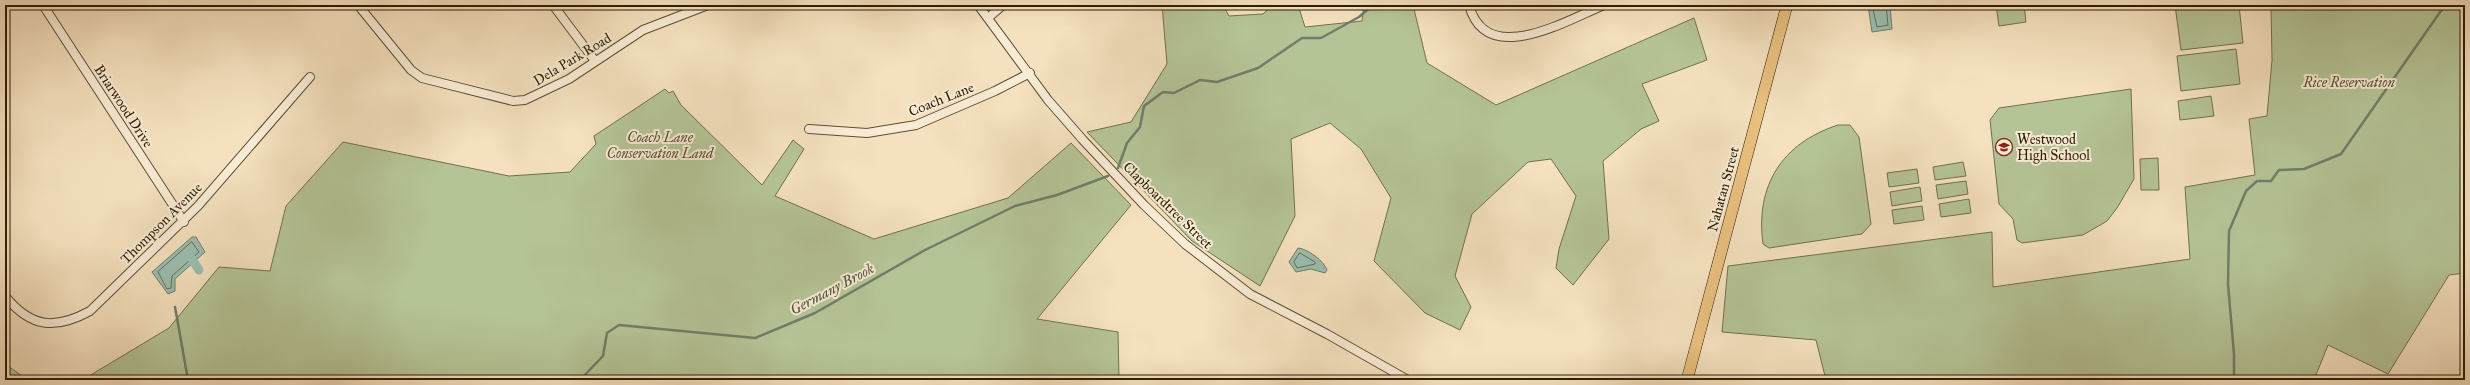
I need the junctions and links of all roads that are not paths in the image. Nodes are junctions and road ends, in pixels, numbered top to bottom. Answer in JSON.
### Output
{"nodes":[{"id":1,"x":43,"y":5,"type":"edge"},
{"id":2,"x":358,"y":5,"type":"edge"},
{"id":3,"x":553,"y":5,"type":"edge"},
{"id":4,"x":708,"y":5,"type":"edge"},
{"id":5,"x":978,"y":5,"type":"edge"},
{"id":6,"x":1003,"y":5,"type":"edge"},
{"id":7,"x":1469,"y":5,"type":"edge"},
{"id":8,"x":1604,"y":5,"type":"edge"},
{"id":9,"x":1788,"y":5,"type":"edge"},
{"id":10,"x":988,"y":18,"type":"junction"},
{"id":11,"x":595,"y":61,"type":"junction"},
{"id":12,"x":1030,"y":73,"type":"junction"},
{"id":13,"x":310,"y":77,"type":"dead end"},
{"id":14,"x":809,"y":129,"type":"dead end"},
{"id":15,"x":184,"y":222,"type":"junction"},
{"id":16,"x":5,"y":296,"type":"edge"},
{"id":17,"x":1408,"y":380,"type":"edge"},
{"id":18,"x":1687,"y":380,"type":"edge"}],
"edges":[{"from":1,"to":15,"type":"street","name":"Briarwood Drive"},
{"from":2,"to":11,"type":"street","name":"Dela Park Road"},
{"from":3,"to":11,"type":"street"},
{"from":4,"to":11,"type":"street","name":"Dela Park Road"},
{"from":5,"to":10,"type":"street","name":"Clapboardtree Street"},
{"from":6,"to":10,"type":"street"},
{"from":7,"to":8,"type":"street"},
{"from":9,"to":18,"type":"main road","name":"Nahatan Street"},
{"from":10,"to":12,"type":"street","name":"Clapboardtree Street"},
{"from":12,"to":14,"type":"street","name":"Coach Lane"},
{"from":12,"to":17,"type":"street","name":"Clapboardtree Street"},
{"from":13,"to":15,"type":"street","name":"Thompson Avenue"},
{"from":15,"to":16,"type":"street","name":"Thompson Avenue"}]}
